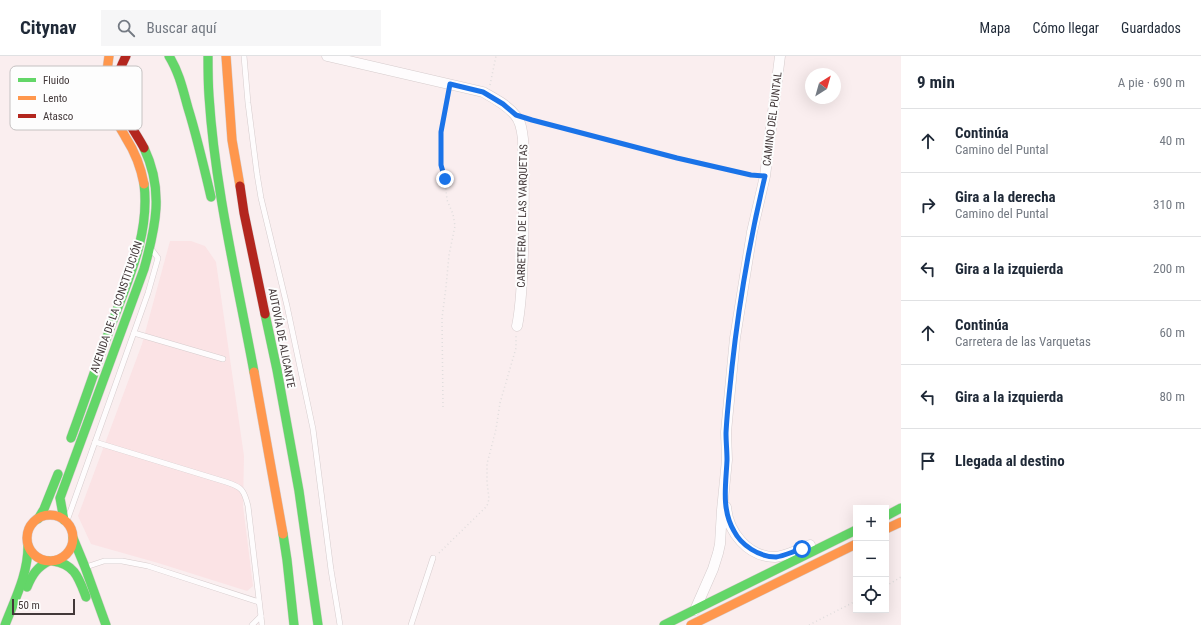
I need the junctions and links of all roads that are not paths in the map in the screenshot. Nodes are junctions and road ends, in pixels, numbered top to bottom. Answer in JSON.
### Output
{"nodes":[{"id":1,"x":109,"y":56,"type":"edge"},
{"id":2,"x":126,"y":56,"type":"edge"},
{"id":3,"x":169,"y":56,"type":"edge"},
{"id":4,"x":208,"y":56,"type":"edge"},
{"id":5,"x":226,"y":56,"type":"edge"},
{"id":6,"x":244,"y":56,"type":"edge"},
{"id":7,"x":327,"y":56,"type":"edge"},
{"id":8,"x":780,"y":56,"type":"edge"},
{"id":9,"x":108,"y":66,"type":"edge"},
{"id":10,"x":121,"y":66,"type":"edge"},
{"id":11,"x":122,"y":130,"type":"edge"},
{"id":12,"x":133,"y":130,"type":"edge"},
{"id":13,"x":150,"y":248,"type":"junction"},
{"id":14,"x":234,"y":270,"type":"junction"},
{"id":15,"x":517,"y":326,"type":"road end"},
{"id":16,"x":134,"y":333,"type":"junction"},
{"id":17,"x":223,"y":359,"type":"dead end"},
{"id":18,"x":95,"y":442,"type":"junction"},
{"id":19,"x":68,"y":447,"type":"dead end"},
{"id":20,"x":62,"y":462,"type":"dead end"},
{"id":21,"x":725,"y":490,"type":"junction"},
{"id":22,"x":901,"y":508,"type":"edge"},
{"id":23,"x":889,"y":514,"type":"edge"},
{"id":24,"x":38,"y":518,"type":"junction"},
{"id":25,"x":65,"y":521,"type":"junction"},
{"id":26,"x":901,"y":522,"type":"edge"},
{"id":27,"x":853,"y":526,"type":"edge"},
{"id":28,"x":889,"y":528,"type":"edge"},
{"id":29,"x":853,"y":531,"type":"edge"},
{"id":30,"x":72,"y":538,"type":"junction"},
{"id":31,"x":853,"y":545,"type":"edge"},
{"id":32,"x":28,"y":546,"type":"junction"},
{"id":33,"x":433,"y":558,"type":"road end"},
{"id":34,"x":51,"y":561,"type":"junction"},
{"id":35,"x":85,"y":567,"type":"junction"},
{"id":36,"x":259,"y":602,"type":"junction"},
{"id":37,"x":88,"y":603,"type":"dead end"},
{"id":38,"x":695,"y":610,"type":"junction"},
{"id":39,"x":261,"y":616,"type":"junction"},
{"id":40,"x":5,"y":625,"type":"edge"},
{"id":41,"x":13,"y":625,"type":"edge"},
{"id":42,"x":106,"y":625,"type":"edge"},
{"id":43,"x":252,"y":625,"type":"edge"},
{"id":44,"x":262,"y":625,"type":"edge"},
{"id":45,"x":294,"y":625,"type":"edge"},
{"id":46,"x":318,"y":625,"type":"edge"},
{"id":47,"x":340,"y":625,"type":"edge"},
{"id":48,"x":411,"y":625,"type":"edge"},
{"id":49,"x":664,"y":625,"type":"edge"},
{"id":50,"x":691,"y":625,"type":"edge"}],
"edges":[{"from":1,"to":9,"type":"main road","name":"AVENIDA DE LA CONSTITUCIÓN"},
{"from":2,"to":10,"type":"main road","name":"AVENIDA DE LA CONSTITUCIÓN"},
{"from":3,"to":14,"type":"main road"},
{"from":4,"to":14,"type":"main road"},
{"from":5,"to":46,"type":"main road","name":"AUTOVÍA DE ALICANTE"},
{"from":6,"to":47,"type":"lane"},
{"from":7,"to":15,"type":"street","name":"CARRETERA DE LAS VARQUETAS"},
{"from":8,"to":21,"type":"street","name":"CAMINO DEL PUNTAL"},
{"from":11,"to":19,"type":"main road","name":"AVENIDA DE LA CONSTITUCIÓN"},
{"from":12,"to":13,"type":"main road","name":"AVENIDA DE LA CONSTITUCIÓN"},
{"from":13,"to":16,"type":"lane"},
{"from":13,"to":25,"type":"main road","name":"AVENIDA DE LA CONSTITUCIÓN"},
{"from":14,"to":45,"type":"main road"},
{"from":16,"to":17,"type":"lane"},
{"from":16,"to":18,"type":"lane"},
{"from":18,"to":25,"type":"lane"},
{"from":18,"to":36,"type":"lane"},
{"from":20,"to":24,"type":"main road"},
{"from":21,"to":27,"type":"street","name":"CAMINO DEL PUNTAL"},
{"from":21,"to":38,"type":"street","name":"CAMINO DEL PUNTAL"},
{"from":22,"to":23,"type":"main road"},
{"from":24,"to":25,"type":"main road"},
{"from":24,"to":32,"type":"main road"},
{"from":25,"to":30,"type":"main road"},
{"from":26,"to":28,"type":"main road"},
{"from":29,"to":38,"type":"main road"},
{"from":30,"to":34,"type":"main road"},
{"from":30,"to":35,"type":"main road"},
{"from":31,"to":50,"type":"main road"},
{"from":32,"to":34,"type":"main road"},
{"from":32,"to":40,"type":"main road"},
{"from":33,"to":48,"type":"lane"},
{"from":34,"to":37,"type":"main road"},
{"from":34,"to":41,"type":"main road"},
{"from":35,"to":36,"type":"lane"},
{"from":35,"to":42,"type":"main road"},
{"from":36,"to":39,"type":"lane"},
{"from":38,"to":49,"type":"main road"},
{"from":39,"to":43,"type":"lane"},
{"from":39,"to":44,"type":"lane"}]}
